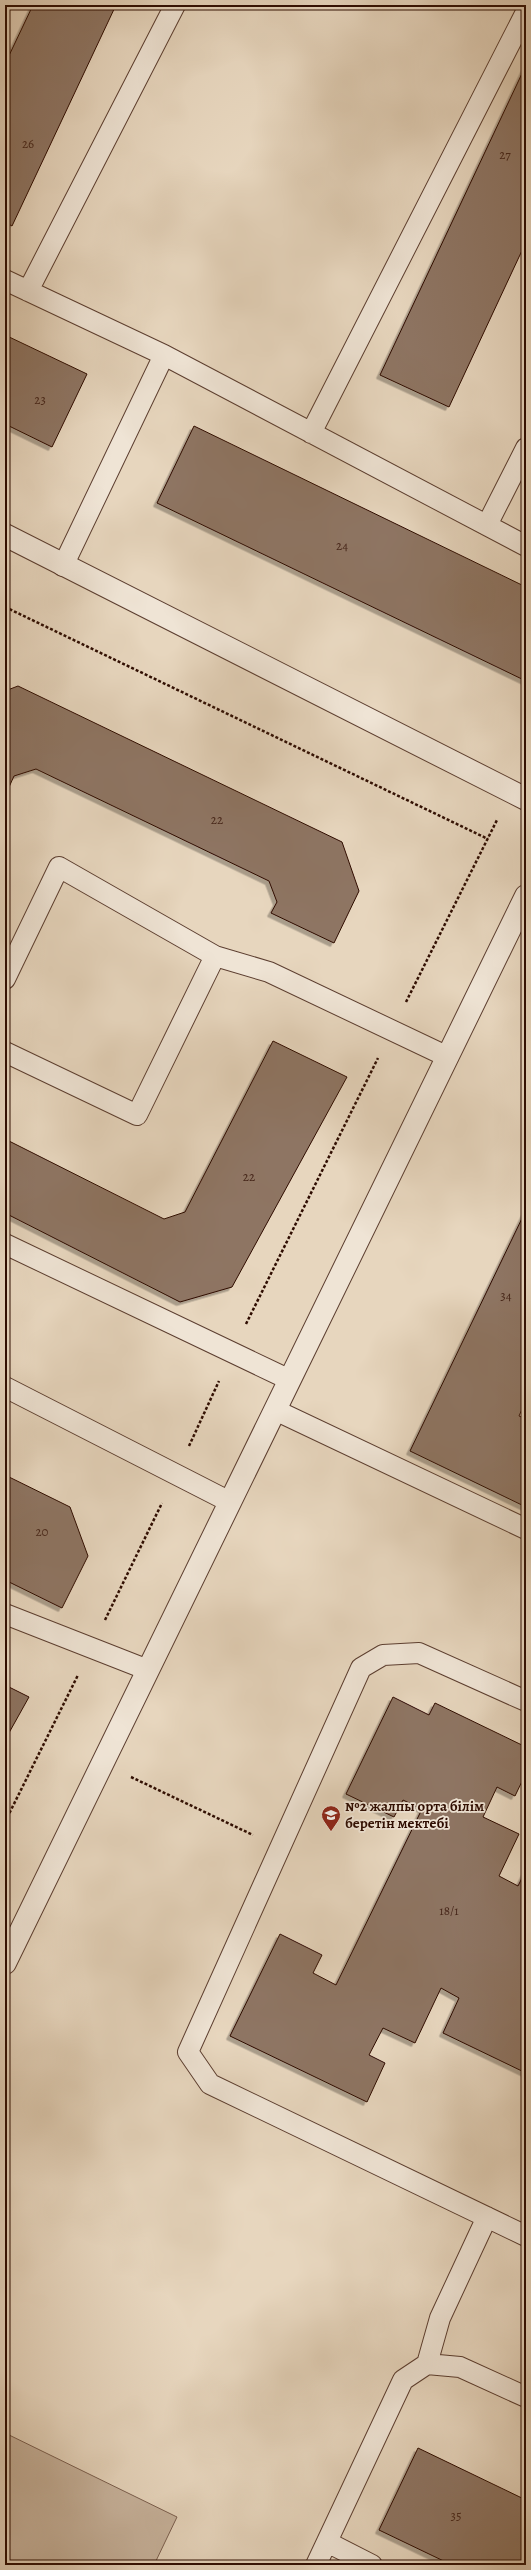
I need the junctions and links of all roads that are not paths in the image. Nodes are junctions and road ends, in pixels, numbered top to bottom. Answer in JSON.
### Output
{"nodes":[{"id":1,"x":175,"y":5,"type":"edge"},
{"id":2,"x":526,"y":12,"type":"edge"},
{"id":3,"x":5,"y":280,"type":"edge"},
{"id":4,"x":28,"y":290,"type":"junction"},
{"id":5,"x":164,"y":355,"type":"junction"},
{"id":6,"x":311,"y":433,"type":"junction"},
{"id":7,"x":526,"y":448,"type":"edge"},
{"id":8,"x":487,"y":525,"type":"junction"},
{"id":9,"x":5,"y":535,"type":"edge"},
{"id":10,"x":526,"y":546,"type":"edge"},
{"id":11,"x":63,"y":566,"type":"junction"},
{"id":12,"x":519,"y":795,"type":"edge"},
{"id":13,"x":526,"y":896,"type":"edge"},
{"id":14,"x":215,"y":956,"type":"junction"},
{"id":15,"x":5,"y":979,"type":"edge"},
{"id":16,"x":5,"y":1052,"type":"edge"},
{"id":17,"x":448,"y":1057,"type":"junction"},
{"id":18,"x":5,"y":1244,"type":"edge"},
{"id":19,"x":290,"y":1380,"type":"junction"},
{"id":20,"x":5,"y":1387,"type":"edge"},
{"id":21,"x":275,"y":1410,"type":"junction"},
{"id":22,"x":230,"y":1502,"type":"junction"},
{"id":23,"x":526,"y":1530,"type":"edge"},
{"id":24,"x":5,"y":1614,"type":"edge"},
{"id":25,"x":148,"y":1670,"type":"junction"},
{"id":26,"x":526,"y":1702,"type":"edge"},
{"id":27,"x":5,"y":1963,"type":"edge"},
{"id":28,"x":487,"y":2217,"type":"junction"},
{"id":29,"x":526,"y":2236,"type":"edge"},
{"id":30,"x":427,"y":2364,"type":"junction"},
{"id":31,"x":526,"y":2397,"type":"edge"},
{"id":32,"x":327,"y":2542,"type":"junction"},
{"id":33,"x":316,"y":2565,"type":"edge"},
{"id":34,"x":372,"y":2565,"type":"edge"}],
"edges":[{"from":1,"to":4,"type":"lane"},
{"from":2,"to":6,"type":"lane"},
{"from":3,"to":4,"type":"lane"},
{"from":4,"to":5,"type":"lane"},
{"from":5,"to":6,"type":"lane"},
{"from":5,"to":11,"type":"lane"},
{"from":6,"to":8,"type":"lane"},
{"from":7,"to":8,"type":"lane"},
{"from":8,"to":10,"type":"lane"},
{"from":9,"to":11,"type":"street"},
{"from":11,"to":12,"type":"street"},
{"from":13,"to":17,"type":"street"},
{"from":14,"to":15,"type":"lane"},
{"from":14,"to":16,"type":"lane"},
{"from":14,"to":17,"type":"lane"},
{"from":17,"to":19,"type":"street"},
{"from":18,"to":19,"type":"lane"},
{"from":19,"to":21,"type":"street"},
{"from":20,"to":22,"type":"lane"},
{"from":21,"to":22,"type":"street"},
{"from":21,"to":23,"type":"lane"},
{"from":22,"to":25,"type":"street"},
{"from":24,"to":25,"type":"lane"},
{"from":25,"to":27,"type":"street"},
{"from":26,"to":28,"type":"lane"},
{"from":28,"to":29,"type":"lane"},
{"from":28,"to":30,"type":"lane"},
{"from":30,"to":31,"type":"lane"},
{"from":30,"to":32,"type":"lane"},
{"from":32,"to":33,"type":"lane"},
{"from":32,"to":34,"type":"lane"}]}
